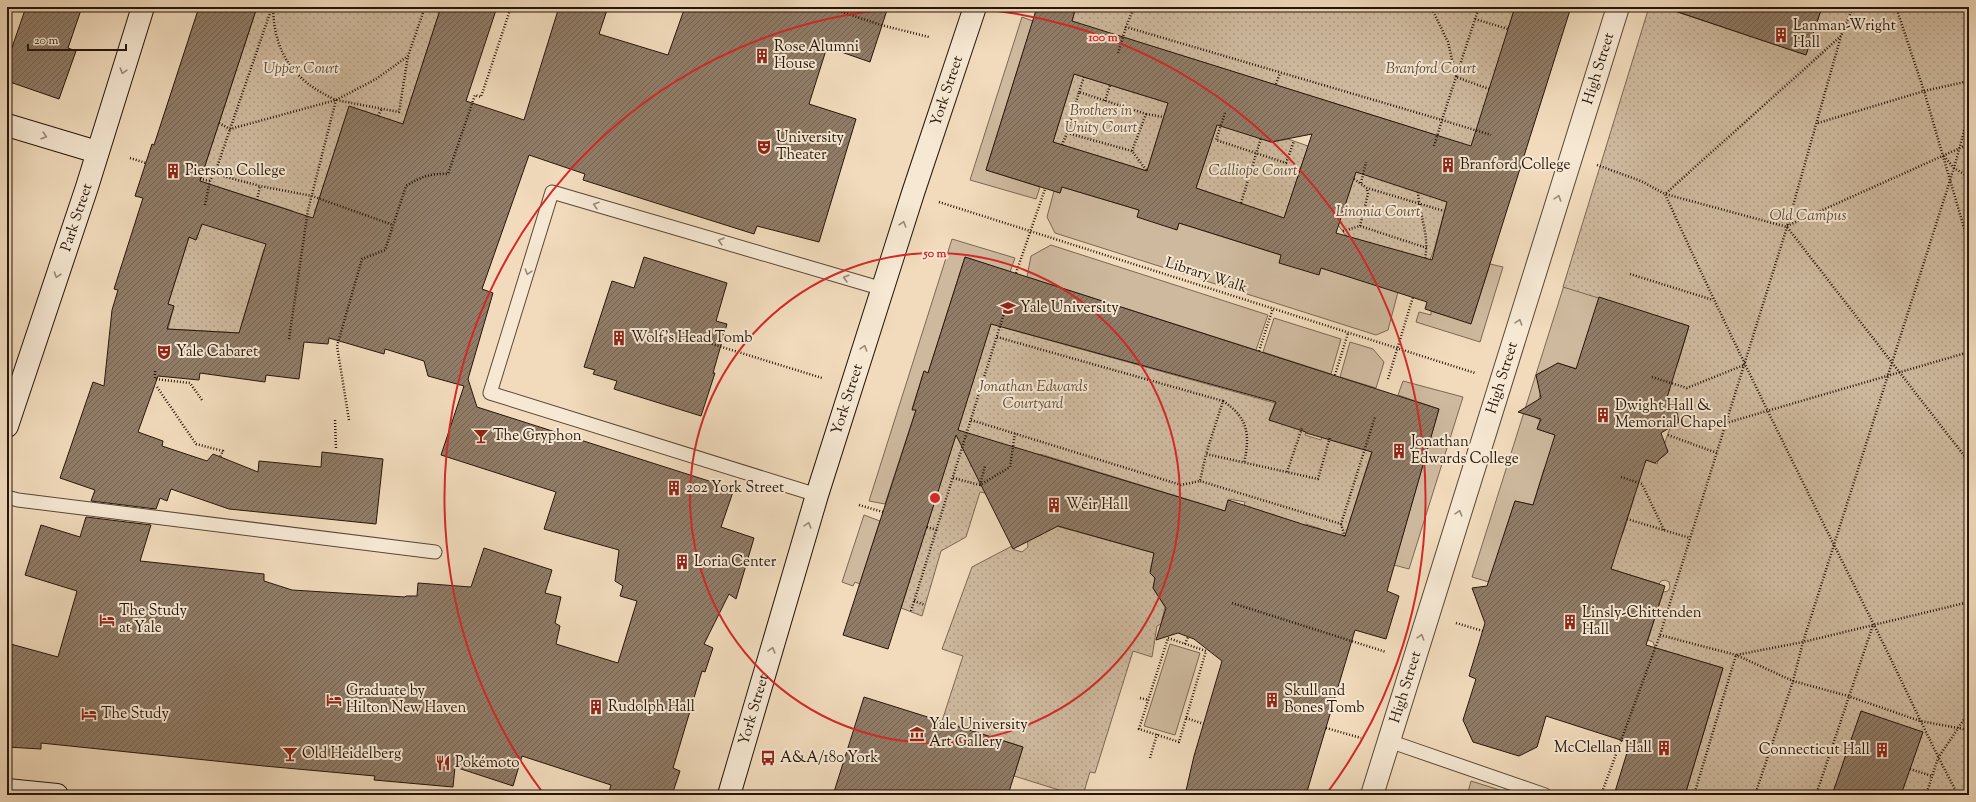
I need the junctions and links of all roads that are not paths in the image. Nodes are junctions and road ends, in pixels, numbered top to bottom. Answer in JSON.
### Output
{"nodes":[{"id":1,"x":143,"y":7,"type":"edge"},
{"id":2,"x":975,"y":7,"type":"edge"},
{"id":3,"x":1618,"y":7,"type":"edge"},
{"id":4,"x":7,"y":125,"type":"edge"},
{"id":5,"x":98,"y":152,"type":"junction"},
{"id":6,"x":883,"y":289,"type":"junction"},
{"id":7,"x":7,"y":426,"type":"edge"},
{"id":8,"x":817,"y":495,"type":"junction"},
{"id":9,"x":7,"y":497,"type":"edge"},
{"id":10,"x":435,"y":552,"type":"dead end"},
{"id":11,"x":1389,"y":740,"type":"junction"},
{"id":12,"x":7,"y":790,"type":"edge"},
{"id":13,"x":57,"y":795,"type":"edge"},
{"id":14,"x":729,"y":795,"type":"edge"},
{"id":15,"x":1372,"y":795,"type":"edge"},
{"id":16,"x":1545,"y":795,"type":"edge"}],
"edges":[{"from":1,"to":5,"type":"main road","name":"Park Street","one_way":true},
{"from":6,"to":2,"type":"main road","name":"York Street","one_way":true},
{"from":11,"to":3,"type":"main road","name":"High Street","one_way":true},
{"from":4,"to":5,"type":"main road","one_way":true},
{"from":5,"to":7,"type":"main road","name":"Park Street","one_way":true},
{"from":8,"to":6,"type":"main road","name":"York Street","one_way":true},
{"from":6,"to":8,"type":"lane","one_way":true},
{"from":14,"to":8,"type":"main road","name":"York Street","one_way":true},
{"from":9,"to":10,"type":"lane"},
{"from":11,"to":15,"type":"main road","name":"High Street"},
{"from":11,"to":16,"type":"lane"},
{"from":12,"to":13,"type":"main road"}]}
